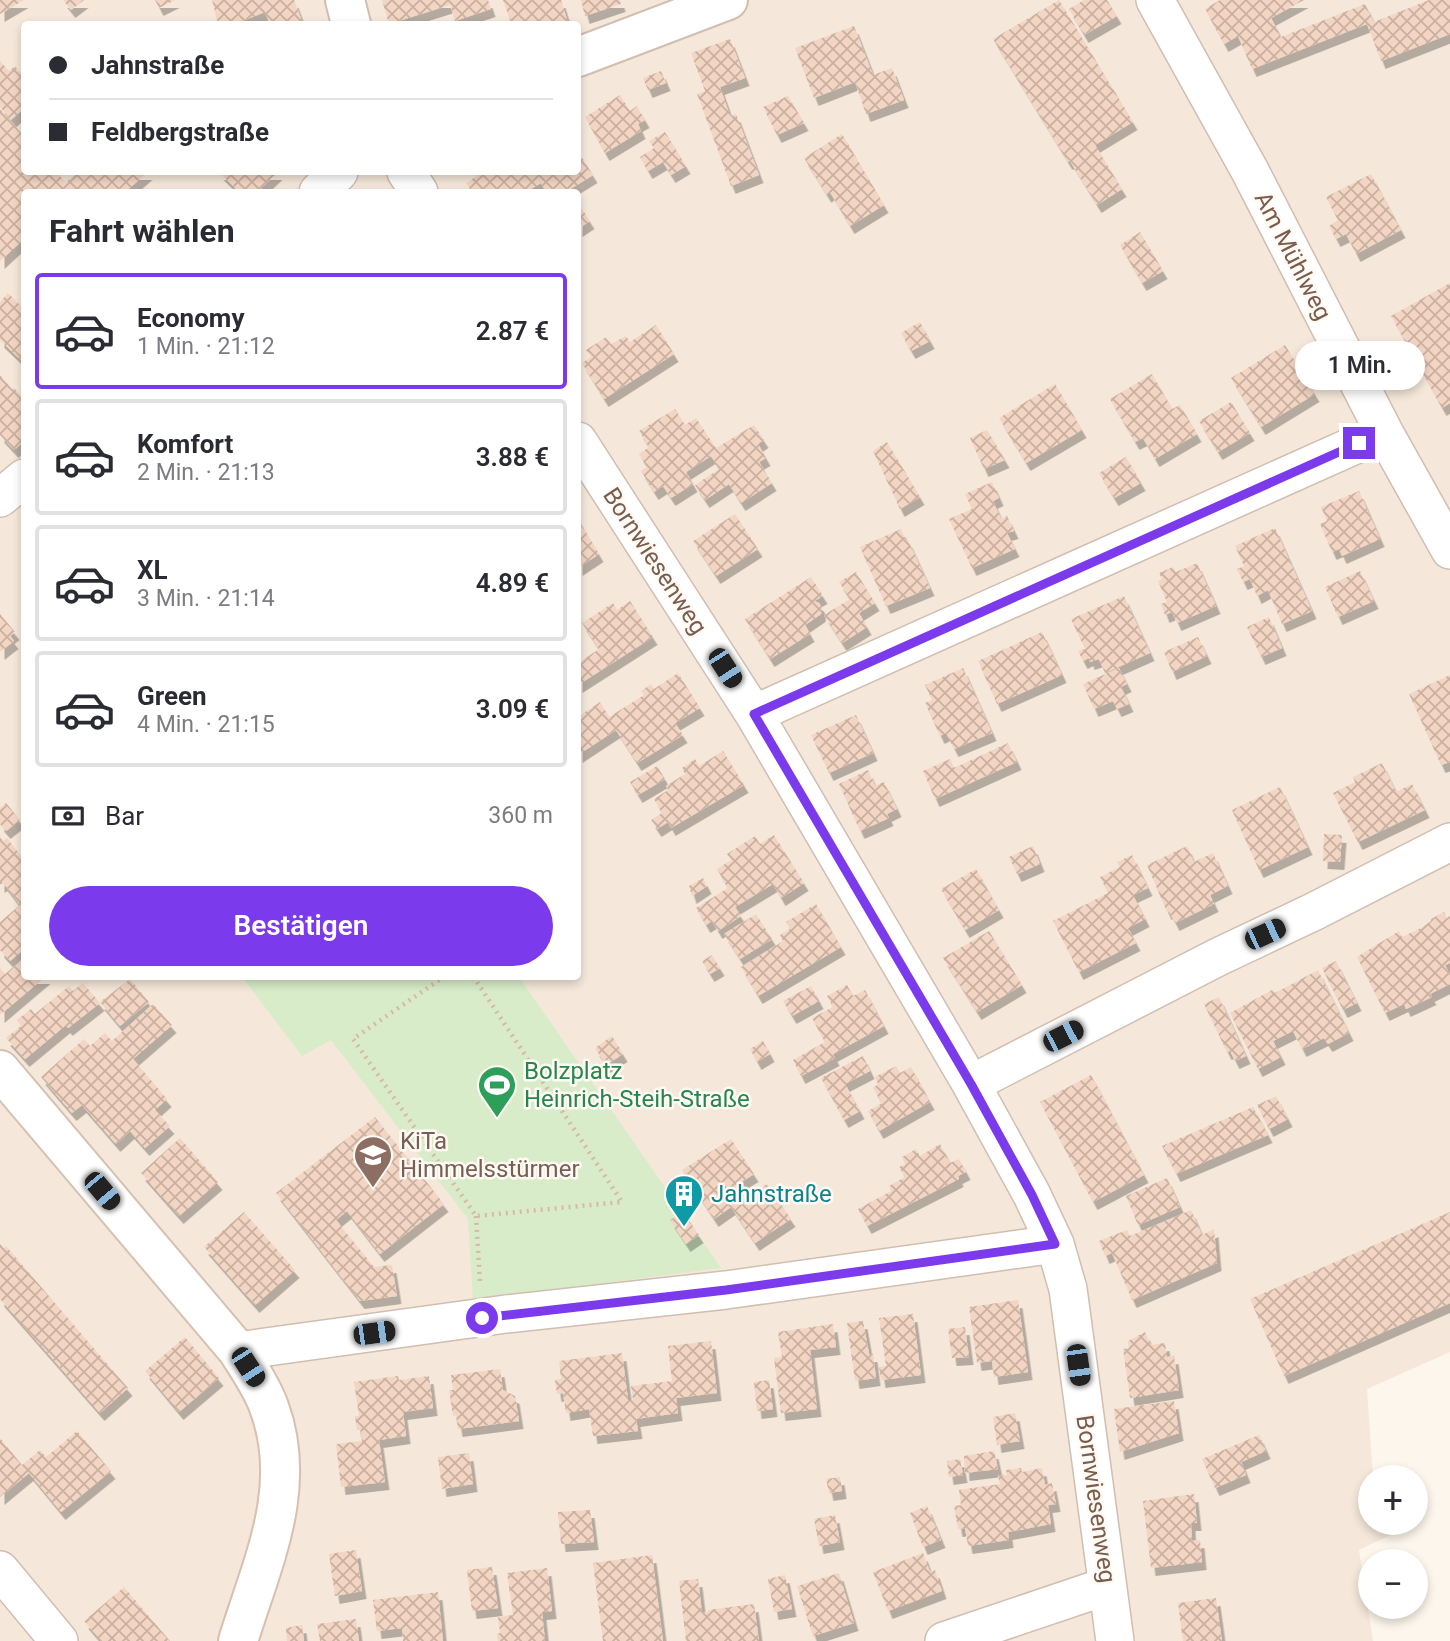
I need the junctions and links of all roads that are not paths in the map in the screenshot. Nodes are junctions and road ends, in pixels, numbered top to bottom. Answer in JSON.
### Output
{"nodes":[{"id":1,"x":345,"y":0,"type":"edge"},
{"id":2,"x":728,"y":0,"type":"edge"},
{"id":3,"x":1154,"y":0,"type":"edge"},
{"id":4,"x":350,"y":21,"type":"edge"},
{"id":5,"x":581,"y":56,"type":"edge"},
{"id":6,"x":336,"y":175,"type":"edge"},
{"id":7,"x":321,"y":189,"type":"edge"},
{"id":8,"x":1384,"y":432,"type":"junction"},
{"id":9,"x":581,"y":446,"type":"edge"},
{"id":10,"x":21,"y":480,"type":"edge"},
{"id":11,"x":0,"y":498,"type":"edge"},
{"id":12,"x":1450,"y":550,"type":"edge"},
{"id":13,"x":754,"y":714,"type":"junction"},
{"id":14,"x":1450,"y":842,"type":"edge"},
{"id":15,"x":0,"y":1070,"type":"edge"},
{"id":16,"x":971,"y":1084,"type":"junction"},
{"id":17,"x":1055,"y":1244,"type":"junction"},
{"id":18,"x":238,"y":1351,"type":"junction"},
{"id":19,"x":0,"y":1570,"type":"edge"},
{"id":20,"x":1107,"y":1586,"type":"junction"},
{"id":21,"x":59,"y":1641,"type":"edge"},
{"id":22,"x":238,"y":1641,"type":"edge"},
{"id":23,"x":944,"y":1641,"type":"edge"},
{"id":24,"x":1115,"y":1641,"type":"edge"}],
"edges":[{"from":1,"to":4,"type":"main road"},
{"from":2,"to":5,"type":"main road"},
{"from":3,"to":8,"type":"street","name":"Am Mühlweg"},
{"from":6,"to":7,"type":"street"},
{"from":8,"to":12,"type":"street","name":"Am Mühlweg"},
{"from":8,"to":13,"type":"street"},
{"from":9,"to":13,"type":"street","name":"Bornwiesenweg"},
{"from":10,"to":11,"type":"street"},
{"from":13,"to":16,"type":"street","name":"Bornwiesenweg"},
{"from":14,"to":16,"type":"street"},
{"from":15,"to":18,"type":"main road"},
{"from":16,"to":17,"type":"street","name":"Bornwiesenweg"},
{"from":17,"to":18,"type":"street"},
{"from":17,"to":20,"type":"street","name":"Bornwiesenweg"},
{"from":18,"to":22,"type":"main road"},
{"from":19,"to":21,"type":"street"},
{"from":20,"to":23,"type":"street"},
{"from":20,"to":24,"type":"street","name":"Bornwiesenweg"}]}
